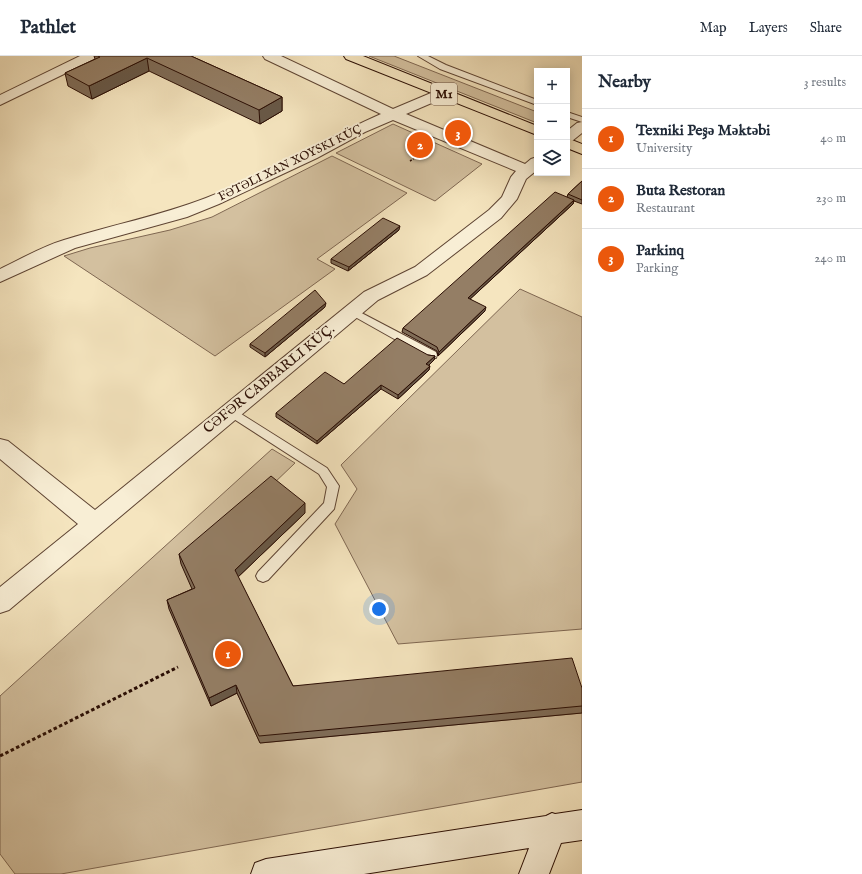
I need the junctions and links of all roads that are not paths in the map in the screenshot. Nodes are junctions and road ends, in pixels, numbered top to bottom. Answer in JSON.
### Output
{"nodes":[{"id":1,"x":90,"y":56,"type":"edge"},
{"id":2,"x":270,"y":56,"type":"edge"},
{"id":3,"x":352,"y":56,"type":"edge"},
{"id":4,"x":422,"y":56,"type":"edge"},
{"id":5,"x":444,"y":93,"type":"junction"},
{"id":6,"x":0,"y":101,"type":"edge"},
{"id":7,"x":534,"y":102,"type":"edge"},
{"id":8,"x":392,"y":114,"type":"junction"},
{"id":9,"x":570,"y":115,"type":"edge"},
{"id":10,"x":582,"y":120,"type":"edge"},
{"id":11,"x":582,"y":126,"type":"edge"},
{"id":12,"x":534,"y":130,"type":"edge"},
{"id":13,"x":570,"y":136,"type":"edge"},
{"id":14,"x":570,"y":144,"type":"edge"},
{"id":15,"x":582,"y":149,"type":"edge"},
{"id":16,"x":532,"y":166,"type":"edge"},
{"id":17,"x":0,"y":276,"type":"edge"},
{"id":18,"x":352,"y":311,"type":"junction"},
{"id":19,"x":432,"y":355,"type":"edge"},
{"id":20,"x":230,"y":411,"type":"junction"},
{"id":21,"x":0,"y":447,"type":"edge"},
{"id":22,"x":94,"y":523,"type":"junction"},
{"id":23,"x":263,"y":576,"type":"dead end"},
{"id":24,"x":0,"y":602,"type":"edge"},
{"id":25,"x":582,"y":825,"type":"edge"},
{"id":26,"x":552,"y":828,"type":"junction"},
{"id":27,"x":266,"y":874,"type":"edge"},
{"id":28,"x":534,"y":874,"type":"edge"}],
"edges":[{"from":1,"to":6,"type":"street"},
{"from":2,"to":8,"type":"street"},
{"from":3,"to":5,"type":"highway","number":"M1"},
{"from":4,"to":7,"type":"lane"},
{"from":5,"to":8,"type":"street","name":"FƏTƏLI XAN XOYSKI KÜÇ"},
{"from":5,"to":12,"type":"highway","number":"M1"},
{"from":8,"to":16,"type":"street"},
{"from":8,"to":17,"type":"street","name":"FƏTƏLI XAN XOYSKI KÜÇ"},
{"from":9,"to":10,"type":"lane"},
{"from":11,"to":13,"type":"street"},
{"from":14,"to":15,"type":"highway"},
{"from":16,"to":18,"type":"street"},
{"from":18,"to":19,"type":"lane"},
{"from":18,"to":20,"type":"street"},
{"from":20,"to":22,"type":"street"},
{"from":20,"to":23,"type":"lane"},
{"from":21,"to":22,"type":"street"},
{"from":22,"to":24,"type":"street"},
{"from":25,"to":26,"type":"street"},
{"from":26,"to":27,"type":"street"},
{"from":26,"to":28,"type":"street"}]}
